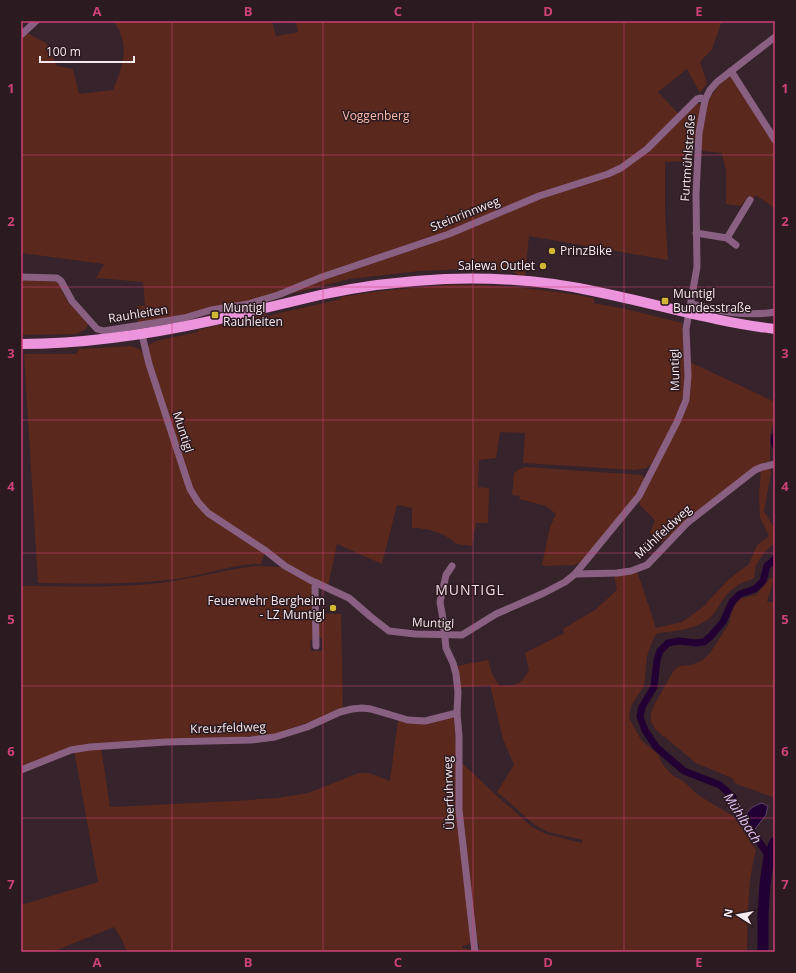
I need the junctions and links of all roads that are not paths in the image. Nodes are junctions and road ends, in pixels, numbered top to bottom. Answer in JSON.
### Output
{"nodes":[{"id":1,"x":36,"y":21,"type":"edge"},
{"id":2,"x":21,"y":35,"type":"edge"},
{"id":3,"x":775,"y":37,"type":"edge"},
{"id":4,"x":732,"y":71,"type":"junction"},
{"id":5,"x":704,"y":100,"type":"junction"},
{"id":6,"x":775,"y":140,"type":"edge"},
{"id":7,"x":750,"y":200,"type":"dead end"},
{"id":8,"x":696,"y":233,"type":"junction"},
{"id":9,"x":727,"y":238,"type":"junction"},
{"id":10,"x":736,"y":245,"type":"dead end"},
{"id":11,"x":21,"y":277,"type":"edge"},
{"id":12,"x":690,"y":309,"type":"junction"},
{"id":13,"x":211,"y":310,"type":"joint"},
{"id":14,"x":775,"y":312,"type":"edge"},
{"id":15,"x":775,"y":329,"type":"edge"},
{"id":16,"x":142,"y":334,"type":"junction"},
{"id":17,"x":21,"y":344,"type":"edge"},
{"id":18,"x":773,"y":464,"type":"edge"},
{"id":19,"x":452,"y":566,"type":"dead end"},
{"id":20,"x":575,"y":574,"type":"junction"},
{"id":21,"x":317,"y":583,"type":"junction"},
{"id":22,"x":444,"y":635,"type":"junction"},
{"id":23,"x":316,"y":646,"type":"dead end"},
{"id":24,"x":457,"y":713,"type":"junction"},
{"id":25,"x":21,"y":770,"type":"edge"},
{"id":26,"x":475,"y":952,"type":"edge"}],
"edges":[{"from":1,"to":2,"type":"street"},
{"from":3,"to":4,"type":"street","name":"Furtmühlstraße"},
{"from":4,"to":5,"type":"street","name":"Furtmühlstraße"},
{"from":4,"to":6,"type":"street"},
{"from":5,"to":8,"type":"street","name":"Furtmühlstraße"},
{"from":5,"to":13,"type":"street","name":"Steinrinnweg"},
{"from":7,"to":9,"type":"street"},
{"from":8,"to":9,"type":"street"},
{"from":8,"to":12,"type":"street","name":"Furtmühlstraße"},
{"from":9,"to":10,"type":"street"},
{"from":11,"to":13,"type":"street","name":"Rauhleiten"},
{"from":12,"to":14,"type":"street"},
{"from":12,"to":15,"type":"main road"},
{"from":12,"to":16,"type":"main road"},
{"from":12,"to":20,"type":"street","name":"Muntigl"},
{"from":16,"to":17,"type":"main road"},
{"from":16,"to":21,"type":"street","name":"Muntigl"},
{"from":18,"to":20,"type":"street","name":"Mühlfeldweg"},
{"from":19,"to":22,"type":"street","name":"Überfuhrweg"},
{"from":20,"to":22,"type":"street","name":"Muntigl"},
{"from":21,"to":22,"type":"street","name":"Muntigl"},
{"from":21,"to":23,"type":"street"},
{"from":22,"to":24,"type":"street","name":"Überfuhrweg"},
{"from":24,"to":25,"type":"street","name":"Kreuzfeldweg"},
{"from":24,"to":26,"type":"street","name":"Überfuhrweg"}]}
